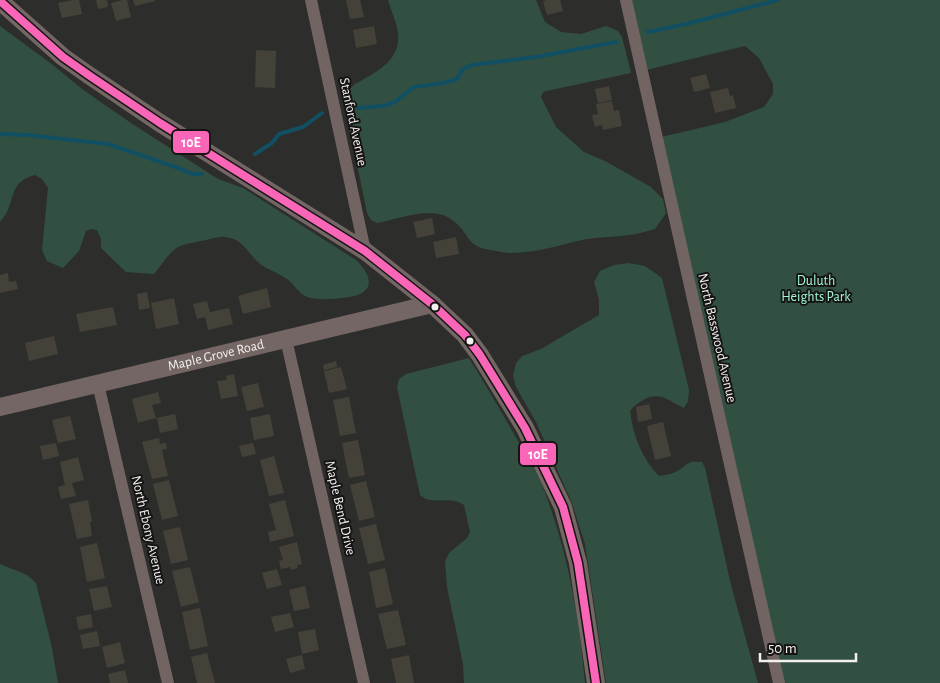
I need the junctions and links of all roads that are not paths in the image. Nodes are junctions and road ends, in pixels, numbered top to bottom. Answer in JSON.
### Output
{"nodes":[{"id":1,"x":311,"y":0,"type":"edge"},
{"id":2,"x":626,"y":0,"type":"edge"},
{"id":3,"x":0,"y":1,"type":"edge"},
{"id":4,"x":365,"y":251,"type":"junction"},
{"id":5,"x":432,"y":304,"type":"junction"},
{"id":6,"x":286,"y":339,"type":"junction"},
{"id":7,"x":98,"y":384,"type":"junction"},
{"id":8,"x":0,"y":407,"type":"edge"},
{"id":9,"x":168,"y":683,"type":"edge"},
{"id":10,"x":364,"y":683,"type":"edge"},
{"id":11,"x":596,"y":683,"type":"edge"},
{"id":12,"x":779,"y":683,"type":"edge"}],
"edges":[{"from":1,"to":4,"type":"street","name":"Stanford Avenue"},
{"from":2,"to":12,"type":"street","name":"North Basswood Avenue"},
{"from":3,"to":4,"type":"street"},
{"from":4,"to":5,"type":"street"},
{"from":5,"to":6,"type":"street","name":"Maple Grove Road"},
{"from":5,"to":11,"type":"street"},
{"from":6,"to":7,"type":"street","name":"Maple Grove Road"},
{"from":6,"to":10,"type":"street","name":"Maple Bend Drive"},
{"from":7,"to":8,"type":"street","name":"Maple Grove Road"},
{"from":7,"to":9,"type":"street","name":"North Ebony Avenue"}]}
